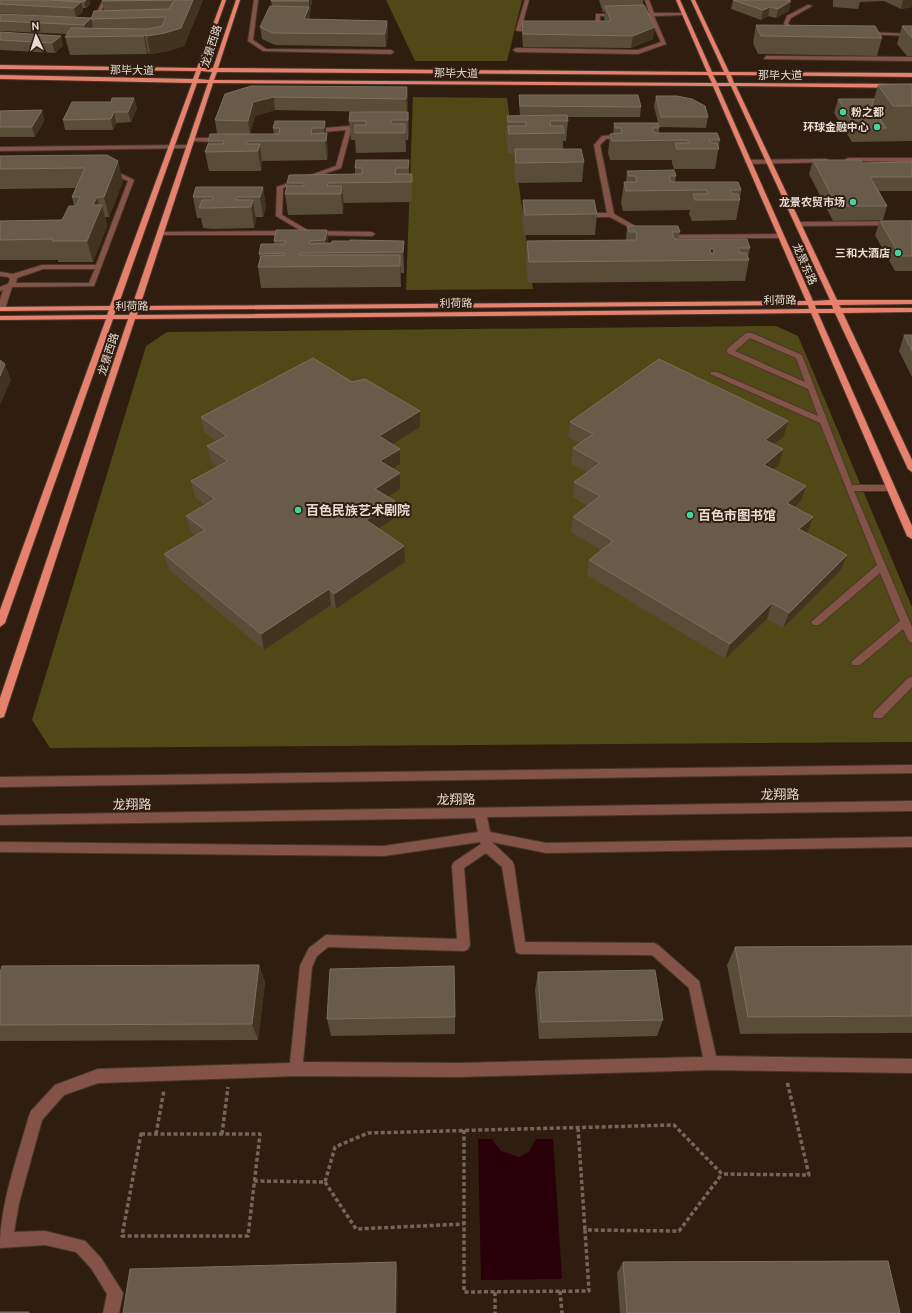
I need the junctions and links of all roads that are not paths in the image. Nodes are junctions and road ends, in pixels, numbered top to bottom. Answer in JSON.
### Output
{"nodes":[{"id":1,"x":105,"y":0,"type":"edge"},
{"id":2,"x":224,"y":0,"type":"edge"},
{"id":3,"x":238,"y":0,"type":"edge"},
{"id":4,"x":256,"y":0,"type":"edge"},
{"id":5,"x":527,"y":0,"type":"edge"},
{"id":6,"x":647,"y":0,"type":"edge"},
{"id":7,"x":678,"y":0,"type":"edge"},
{"id":8,"x":693,"y":0,"type":"edge"},
{"id":9,"x":810,"y":6,"type":"dead end"},
{"id":10,"x":684,"y":14,"type":"junction"},
{"id":11,"x":651,"y":15,"type":"junction"},
{"id":12,"x":86,"y":23,"type":"edge"},
{"id":13,"x":93,"y":23,"type":"junction"},
{"id":14,"x":100,"y":23,"type":"edge"},
{"id":15,"x":542,"y":30,"type":"edge"},
{"id":16,"x":589,"y":30,"type":"edge"},
{"id":17,"x":801,"y":33,"type":"edge"},
{"id":18,"x":862,"y":33,"type":"edge"},
{"id":19,"x":912,"y":35,"type":"edge"},
{"id":20,"x":516,"y":50,"type":"dead end"},
{"id":21,"x":391,"y":52,"type":"dead end"},
{"id":22,"x":766,"y":58,"type":"edge"},
{"id":23,"x":912,"y":59,"type":"edge"},
{"id":24,"x":0,"y":67,"type":"edge"},
{"id":25,"x":78,"y":69,"type":"junction"},
{"id":26,"x":199,"y":70,"type":"junction"},
{"id":27,"x":214,"y":70,"type":"junction"},
{"id":28,"x":710,"y":74,"type":"junction"},
{"id":29,"x":728,"y":74,"type":"junction"},
{"id":30,"x":912,"y":75,"type":"edge"},
{"id":31,"x":0,"y":77,"type":"edge"},
{"id":32,"x":70,"y":80,"type":"junction"},
{"id":33,"x":195,"y":81,"type":"junction"},
{"id":34,"x":211,"y":81,"type":"junction"},
{"id":35,"x":714,"y":85,"type":"junction"},
{"id":36,"x":733,"y":85,"type":"junction"},
{"id":37,"x":912,"y":86,"type":"edge"},
{"id":38,"x":364,"y":127,"type":"edge"},
{"id":39,"x":349,"y":128,"type":"junction"},
{"id":40,"x":305,"y":132,"type":"edge"},
{"id":41,"x":627,"y":137,"type":"edge"},
{"id":42,"x":230,"y":140,"type":"edge"},
{"id":43,"x":190,"y":143,"type":"junction"},
{"id":44,"x":171,"y":146,"type":"junction"},
{"id":45,"x":0,"y":148,"type":"edge"},
{"id":46,"x":840,"y":160,"type":"edge"},
{"id":47,"x":912,"y":160,"type":"edge"},
{"id":48,"x":769,"y":161,"type":"junction"},
{"id":49,"x":832,"y":161,"type":"edge"},
{"id":50,"x":748,"y":162,"type":"junction"},
{"id":51,"x":98,"y":172,"type":"edge"},
{"id":52,"x":579,"y":215,"type":"edge"},
{"id":53,"x":611,"y":215,"type":"junction"},
{"id":54,"x":912,"y":223,"type":"edge"},
{"id":55,"x":798,"y":224,"type":"junction"},
{"id":56,"x":308,"y":233,"type":"junction"},
{"id":57,"x":160,"y":234,"type":"junction"},
{"id":58,"x":372,"y":234,"type":"dead end"},
{"id":59,"x":780,"y":236,"type":"junction"},
{"id":60,"x":658,"y":237,"type":"edge"},
{"id":61,"x":644,"y":239,"type":"edge"},
{"id":62,"x":98,"y":267,"type":"junction"},
{"id":63,"x":0,"y":274,"type":"edge"},
{"id":64,"x":12,"y":277,"type":"junction"},
{"id":65,"x":6,"y":287,"type":"edge"},
{"id":66,"x":912,"y":302,"type":"edge"},
{"id":67,"x":810,"y":303,"type":"junction"},
{"id":68,"x":835,"y":303,"type":"junction"},
{"id":69,"x":113,"y":308,"type":"junction"},
{"id":70,"x":135,"y":308,"type":"junction"},
{"id":71,"x":0,"y":309,"type":"edge"},
{"id":72,"x":838,"y":310,"type":"junction"},
{"id":73,"x":912,"y":310,"type":"edge"},
{"id":74,"x":813,"y":311,"type":"junction"},
{"id":75,"x":110,"y":317,"type":"junction"},
{"id":76,"x":132,"y":317,"type":"junction"},
{"id":77,"x":0,"y":318,"type":"edge"},
{"id":78,"x":714,"y":374,"type":"dead end"},
{"id":79,"x":811,"y":388,"type":"junction"},
{"id":80,"x":824,"y":422,"type":"junction"},
{"id":81,"x":912,"y":469,"type":"edge"},
{"id":82,"x":849,"y":488,"type":"junction"},
{"id":83,"x":891,"y":488,"type":"junction"},
{"id":84,"x":912,"y":536,"type":"edge"},
{"id":85,"x":882,"y":566,"type":"junction"},
{"id":86,"x":816,"y":622,"type":"dead end"},
{"id":87,"x":905,"y":622,"type":"junction"},
{"id":88,"x":0,"y":624,"type":"edge"},
{"id":89,"x":912,"y":639,"type":"edge"},
{"id":90,"x":856,"y":662,"type":"dead end"},
{"id":91,"x":912,"y":681,"type":"edge"},
{"id":92,"x":0,"y":714,"type":"edge"},
{"id":93,"x":878,"y":715,"type":"dead end"},
{"id":94,"x":912,"y":769,"type":"edge"},
{"id":95,"x":0,"y":782,"type":"edge"},
{"id":96,"x":912,"y":806,"type":"edge"},
{"id":97,"x":480,"y":812,"type":"junction"},
{"id":98,"x":0,"y":820,"type":"edge"},
{"id":99,"x":486,"y":841,"type":"junction"},
{"id":100,"x":912,"y":842,"type":"edge"},
{"id":101,"x":0,"y":847,"type":"edge"},
{"id":102,"x":711,"y":1063,"type":"junction"},
{"id":103,"x":912,"y":1066,"type":"edge"},
{"id":104,"x":296,"y":1069,"type":"junction"},
{"id":105,"x":3,"y":1241,"type":"edge"},
{"id":106,"x":111,"y":1313,"type":"edge"}],
"edges":[{"from":1,"to":13,"type":"street"},
{"from":2,"to":26,"type":"main road","name":"龙景西路"},
{"from":3,"to":27,"type":"main road","name":"龙景西路"},
{"from":4,"to":21,"type":"street"},
{"from":5,"to":15,"type":"street"},
{"from":6,"to":11,"type":"street"},
{"from":7,"to":10,"type":"main road","name":"龙景东路"},
{"from":8,"to":29,"type":"main road","name":"龙景东路"},
{"from":9,"to":17,"type":"street"},
{"from":10,"to":11,"type":"street"},
{"from":10,"to":28,"type":"main road","name":"龙景东路"},
{"from":11,"to":16,"type":"street"},
{"from":11,"to":20,"type":"street"},
{"from":12,"to":13,"type":"street"},
{"from":13,"to":14,"type":"street"},
{"from":18,"to":19,"type":"street"},
{"from":22,"to":23,"type":"street"},
{"from":24,"to":25,"type":"main road","name":"那毕大道"},
{"from":25,"to":26,"type":"main road","name":"那毕大道"},
{"from":25,"to":32,"type":"main road"},
{"from":26,"to":27,"type":"main road","name":"那毕大道"},
{"from":26,"to":33,"type":"main road","name":"龙景西路"},
{"from":27,"to":28,"type":"main road","name":"那毕大道"},
{"from":27,"to":34,"type":"main road","name":"龙景西路"},
{"from":28,"to":29,"type":"main road","name":"那毕大道"},
{"from":28,"to":35,"type":"main road","name":"龙景东路"},
{"from":29,"to":30,"type":"main road","name":"那毕大道"},
{"from":29,"to":36,"type":"main road","name":"龙景东路"},
{"from":31,"to":32,"type":"main road","name":"那毕大道"},
{"from":32,"to":33,"type":"main road","name":"那毕大道"},
{"from":33,"to":34,"type":"main road","name":"那毕大道"},
{"from":33,"to":44,"type":"main road","name":"龙景西路"},
{"from":34,"to":35,"type":"main road","name":"那毕大道"},
{"from":34,"to":43,"type":"main road","name":"龙景西路"},
{"from":35,"to":36,"type":"main road","name":"那毕大道"},
{"from":35,"to":50,"type":"main road","name":"龙景东路"},
{"from":36,"to":37,"type":"main road","name":"那毕大道"},
{"from":36,"to":48,"type":"main road","name":"龙景东路"},
{"from":38,"to":39,"type":"street"},
{"from":39,"to":40,"type":"street"},
{"from":39,"to":56,"type":"street"},
{"from":41,"to":53,"type":"street"},
{"from":42,"to":43,"type":"street"},
{"from":43,"to":44,"type":"street"},
{"from":43,"to":57,"type":"main road","name":"龙景西路"},
{"from":44,"to":45,"type":"street"},
{"from":44,"to":69,"type":"main road","name":"龙景西路"},
{"from":46,"to":47,"type":"street"},
{"from":48,"to":49,"type":"street"},
{"from":48,"to":50,"type":"street"},
{"from":48,"to":55,"type":"main road","name":"龙景东路"},
{"from":50,"to":59,"type":"main road","name":"龙景东路"},
{"from":51,"to":62,"type":"street"},
{"from":52,"to":53,"type":"street"},
{"from":53,"to":61,"type":"street"},
{"from":54,"to":55,"type":"street"},
{"from":55,"to":68,"type":"main road","name":"龙景东路"},
{"from":56,"to":57,"type":"street"},
{"from":56,"to":58,"type":"street"},
{"from":57,"to":70,"type":"main road","name":"龙景西路"},
{"from":59,"to":60,"type":"street"},
{"from":59,"to":67,"type":"main road","name":"龙景东路"},
{"from":62,"to":64,"type":"street"},
{"from":62,"to":65,"type":"street"},
{"from":63,"to":64,"type":"street"},
{"from":64,"to":65,"type":"street"},
{"from":65,"to":71,"type":"street"},
{"from":66,"to":68,"type":"main road","name":"利荷路"},
{"from":67,"to":68,"type":"main road","name":"利荷路"},
{"from":67,"to":70,"type":"main road","name":"利荷路"},
{"from":67,"to":74,"type":"main road","name":"龙景东路"},
{"from":68,"to":72,"type":"main road","name":"龙景东路"},
{"from":69,"to":70,"type":"main road","name":"利荷路"},
{"from":69,"to":71,"type":"main road","name":"利荷路"},
{"from":69,"to":75,"type":"main road","name":"龙景西路"},
{"from":70,"to":76,"type":"main road","name":"龙景西路"},
{"from":72,"to":73,"type":"main road","name":"利荷路"},
{"from":72,"to":74,"type":"main road","name":"利荷路"},
{"from":72,"to":81,"type":"main road","name":"龙景东路"},
{"from":74,"to":76,"type":"main road","name":"利荷路"},
{"from":74,"to":83,"type":"main road","name":"龙景东路"},
{"from":75,"to":76,"type":"main road","name":"利荷路"},
{"from":75,"to":77,"type":"main road","name":"利荷路"},
{"from":75,"to":88,"type":"main road","name":"龙景西路"},
{"from":76,"to":92,"type":"main road","name":"龙景西路"},
{"from":78,"to":80,"type":"street"},
{"from":79,"to":79,"type":"street"},
{"from":79,"to":80,"type":"street"},
{"from":80,"to":82,"type":"street"},
{"from":82,"to":83,"type":"street"},
{"from":82,"to":85,"type":"street"},
{"from":83,"to":84,"type":"main road","name":"龙景东路"},
{"from":85,"to":86,"type":"street"},
{"from":85,"to":87,"type":"street"},
{"from":87,"to":89,"type":"street"},
{"from":87,"to":90,"type":"street"},
{"from":91,"to":93,"type":"street"},
{"from":94,"to":95,"type":"street","name":"龙翔路"},
{"from":96,"to":97,"type":"street","name":"龙翔路"},
{"from":97,"to":98,"type":"street","name":"龙翔路"},
{"from":97,"to":99,"type":"street"},
{"from":99,"to":100,"type":"street"},
{"from":99,"to":101,"type":"street"},
{"from":99,"to":102,"type":"street"},
{"from":99,"to":104,"type":"street"},
{"from":102,"to":103,"type":"street"},
{"from":102,"to":104,"type":"street"},
{"from":104,"to":105,"type":"street"},
{"from":105,"to":106,"type":"street"}]}
